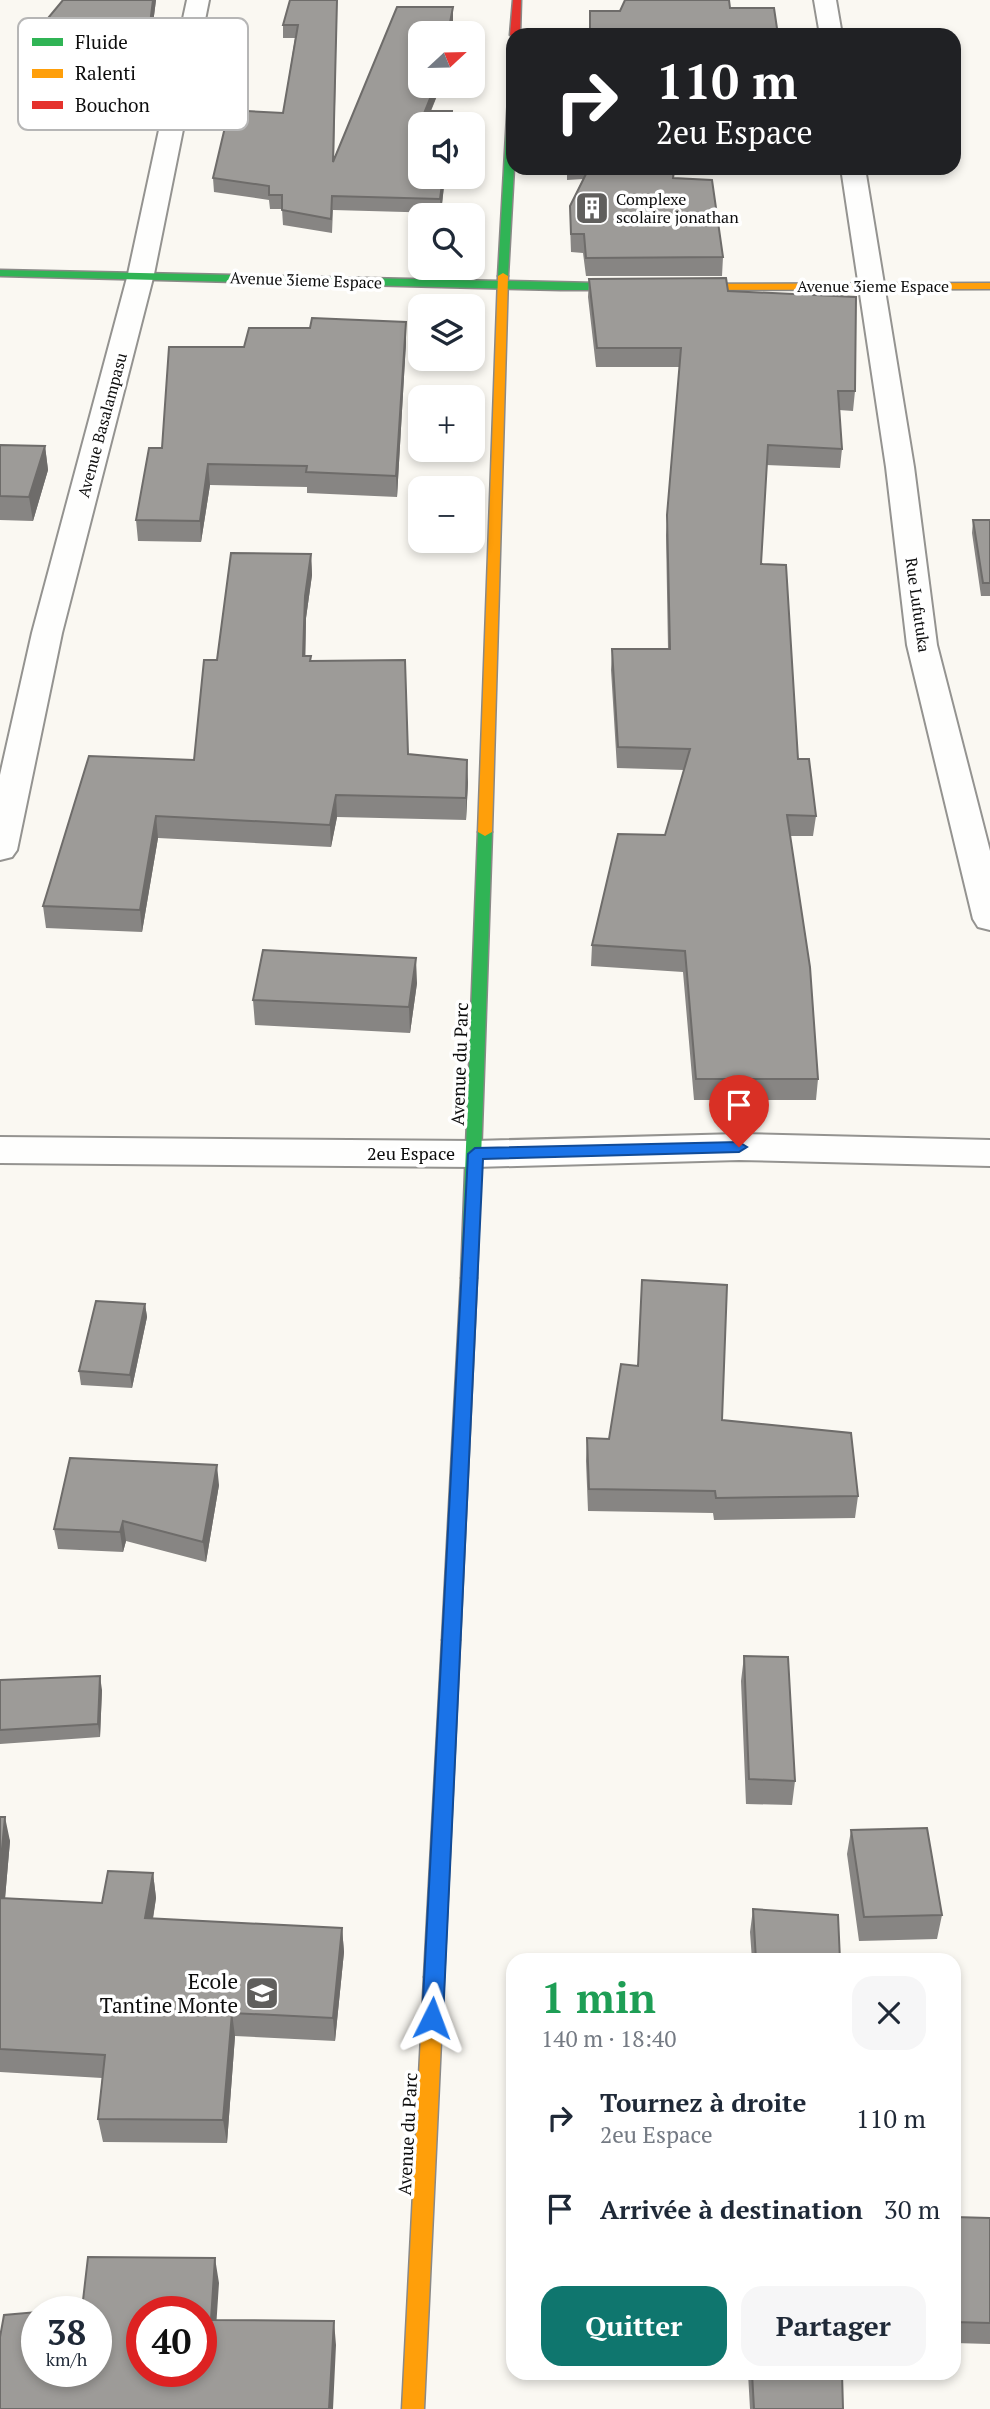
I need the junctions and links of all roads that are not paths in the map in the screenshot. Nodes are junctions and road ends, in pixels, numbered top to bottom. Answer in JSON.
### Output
{"nodes":[{"id":1,"x":198,"y":0,"type":"edge"},
{"id":2,"x":517,"y":0,"type":"edge"},
{"id":3,"x":825,"y":0,"type":"edge"},
{"id":4,"x":194,"y":18,"type":"edge"},
{"id":5,"x":515,"y":28,"type":"edge"},
{"id":6,"x":830,"y":28,"type":"edge"},
{"id":7,"x":171,"y":130,"type":"edge"},
{"id":8,"x":509,"y":175,"type":"edge"},
{"id":9,"x":854,"y":175,"type":"edge"},
{"id":10,"x":0,"y":273,"type":"edge"},
{"id":11,"x":141,"y":274,"type":"junction"},
{"id":12,"x":873,"y":286,"type":"junction"},
{"id":13,"x":990,"y":286,"type":"edge"},
{"id":14,"x":502,"y":287,"type":"junction"},
{"id":15,"x":0,"y":850,"type":"edge"},
{"id":16,"x":990,"y":919,"type":"edge"},
{"id":17,"x":0,"y":1150,"type":"edge"},
{"id":18,"x":990,"y":1153,"type":"edge"},
{"id":19,"x":475,"y":1154,"type":"junction"},
{"id":20,"x":413,"y":2409,"type":"edge"}],
"edges":[{"from":1,"to":4,"type":"street","name":"Avenue Basalampasu"},
{"from":2,"to":5,"type":"street"},
{"from":3,"to":6,"type":"street"},
{"from":7,"to":11,"type":"street","name":"Avenue Basalampasu"},
{"from":8,"to":14,"type":"street","name":"Avenue du Parc"},
{"from":9,"to":12,"type":"street","name":"Rue Lufutuka"},
{"from":10,"to":11,"type":"street","name":"Avenue 3ieme Espace"},
{"from":11,"to":14,"type":"street","name":"Avenue 3ieme Espace"},
{"from":11,"to":15,"type":"street","name":"Avenue Basalampasu"},
{"from":12,"to":13,"type":"street","name":"Avenue 3ieme Espace"},
{"from":12,"to":14,"type":"street","name":"Avenue 3ieme Espace"},
{"from":12,"to":16,"type":"street","name":"Rue Lufutuka"},
{"from":14,"to":19,"type":"street","name":"Avenue du Parc"},
{"from":17,"to":19,"type":"street","name":"2eu Espace"},
{"from":18,"to":19,"type":"street","name":"2eu Espace"},
{"from":19,"to":20,"type":"street","name":"Avenue du Parc"}]}
